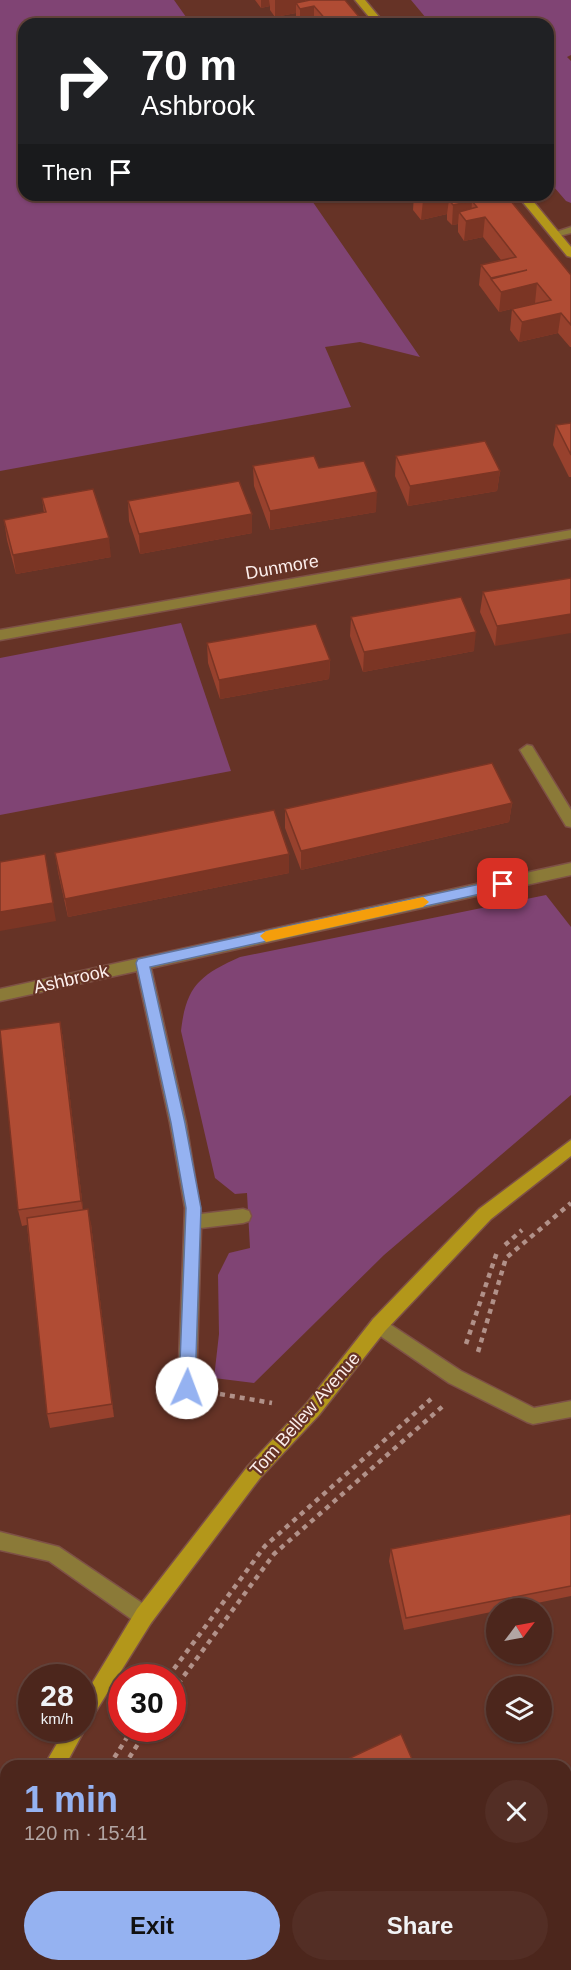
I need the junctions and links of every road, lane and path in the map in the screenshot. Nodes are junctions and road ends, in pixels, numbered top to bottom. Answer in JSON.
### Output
{"nodes":[{"id":1,"x":360,"y":0,"type":"edge"},
{"id":2,"x":375,"y":18,"type":"edge"},
{"id":3,"x":527,"y":201,"type":"edge"},
{"id":4,"x":571,"y":230,"type":"edge"},
{"id":5,"x":555,"y":234,"type":"junction"},
{"id":6,"x":571,"y":254,"type":"edge"},
{"id":7,"x":571,"y":534,"type":"edge"},
{"id":8,"x":0,"y":634,"type":"edge"},
{"id":9,"x":527,"y":750,"type":"dead end"},
{"id":10,"x":571,"y":822,"type":"edge"},
{"id":11,"x":571,"y":869,"type":"edge"},
{"id":12,"x":143,"y":963,"type":"junction"},
{"id":13,"x":0,"y":995,"type":"edge"},
{"id":14,"x":571,"y":1147,"type":"edge"},
{"id":15,"x":571,"y":1203,"type":"edge"},
{"id":16,"x":243,"y":1216,"type":"dead end"},
{"id":17,"x":193,"y":1222,"type":"junction"},
{"id":18,"x":531,"y":1222,"type":"dead end"},
{"id":19,"x":379,"y":1325,"type":"junction"},
{"id":20,"x":461,"y":1381,"type":"junction"},
{"id":21,"x":187,"y":1388,"type":"joint"},
{"id":22,"x":313,"y":1409,"type":"junction"},
{"id":23,"x":571,"y":1409,"type":"edge"},
{"id":24,"x":0,"y":1541,"type":"edge"},
{"id":25,"x":144,"y":1616,"type":"junction"},
{"id":26,"x":178,"y":1664,"type":"edge"},
{"id":27,"x":186,"y":1673,"type":"edge"},
{"id":28,"x":96,"y":1696,"type":"edge"},
{"id":29,"x":69,"y":1742,"type":"edge"},
{"id":30,"x":124,"y":1742,"type":"edge"},
{"id":31,"x":139,"y":1742,"type":"edge"},
{"id":32,"x":58,"y":1760,"type":"edge"},
{"id":33,"x":113,"y":1760,"type":"edge"},
{"id":34,"x":128,"y":1760,"type":"edge"}],
"edges":[{"from":1,"to":2,"type":"street"},
{"from":3,"to":5,"type":"street"},
{"from":4,"to":5,"type":"street"},
{"from":5,"to":6,"type":"street"},
{"from":7,"to":8,"type":"street","name":"Dunmore"},
{"from":9,"to":10,"type":"street"},
{"from":11,"to":12,"type":"street","name":"Ashbrook"},
{"from":12,"to":13,"type":"street","name":"Ashbrook"},
{"from":12,"to":17,"type":"street"},
{"from":14,"to":19,"type":"street","name":"Tom Bellew Avenue"},
{"from":15,"to":20,"type":"path"},
{"from":16,"to":17,"type":"street"},
{"from":17,"to":21,"type":"street"},
{"from":18,"to":20,"type":"path"},
{"from":19,"to":20,"type":"street"},
{"from":19,"to":22,"type":"street","name":"Tom Bellew Avenue"},
{"from":20,"to":23,"type":"street"},
{"from":20,"to":26,"type":"path"},
{"from":20,"to":27,"type":"path"},
{"from":21,"to":22,"type":"path"},
{"from":22,"to":25,"type":"street","name":"Tom Bellew Avenue"},
{"from":24,"to":25,"type":"street"},
{"from":25,"to":28,"type":"street","name":"Tom Bellew Avenue"},
{"from":29,"to":32,"type":"street"},
{"from":30,"to":33,"type":"path"},
{"from":31,"to":34,"type":"path"}]}
